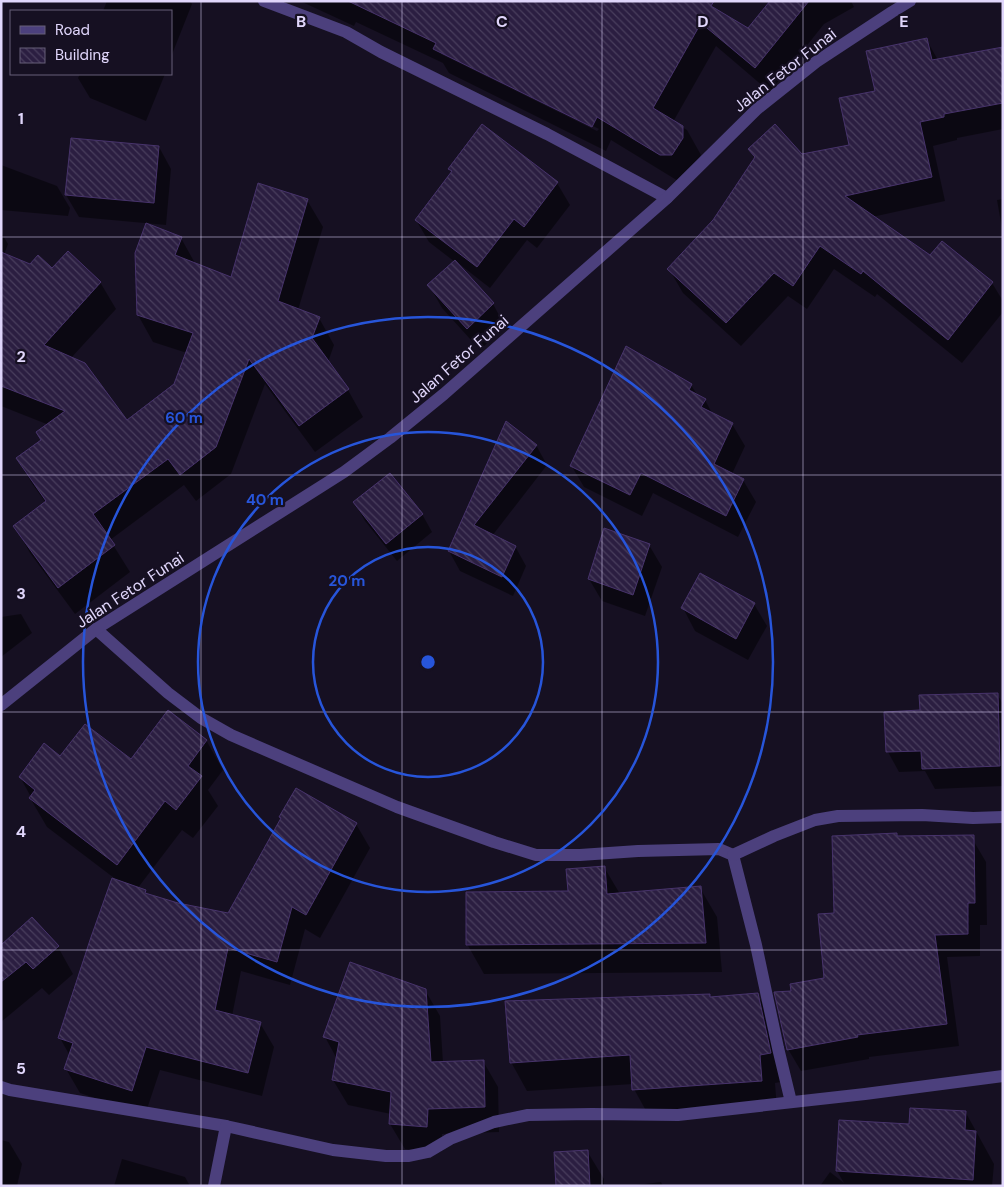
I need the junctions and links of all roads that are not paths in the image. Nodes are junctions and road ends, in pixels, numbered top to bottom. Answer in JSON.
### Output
{"nodes":[{"id":1,"x":264,"y":1,"type":"edge"},
{"id":2,"x":910,"y":1,"type":"edge"},
{"id":3,"x":667,"y":198,"type":"junction"},
{"id":4,"x":96,"y":630,"type":"junction"},
{"id":5,"x":1,"y":705,"type":"edge"},
{"id":6,"x":1003,"y":817,"type":"edge"},
{"id":7,"x":733,"y":856,"type":"junction"},
{"id":8,"x":1003,"y":1076,"type":"edge"},
{"id":9,"x":1,"y":1087,"type":"edge"},
{"id":10,"x":791,"y":1102,"type":"junction"},
{"id":11,"x":226,"y":1126,"type":"junction"},
{"id":12,"x":214,"y":1186,"type":"edge"}],
"edges":[{"from":1,"to":3,"type":"street"},
{"from":2,"to":3,"type":"street","name":"Jalan Fetor Funai"},
{"from":3,"to":4,"type":"street","name":"Jalan Fetor Funai"},
{"from":4,"to":5,"type":"street","name":"Jalan Fetor Funai"},
{"from":4,"to":7,"type":"street"},
{"from":6,"to":7,"type":"street"},
{"from":7,"to":10,"type":"street"},
{"from":8,"to":10,"type":"street"},
{"from":9,"to":11,"type":"street"},
{"from":10,"to":11,"type":"street"},
{"from":11,"to":12,"type":"street"}]}
